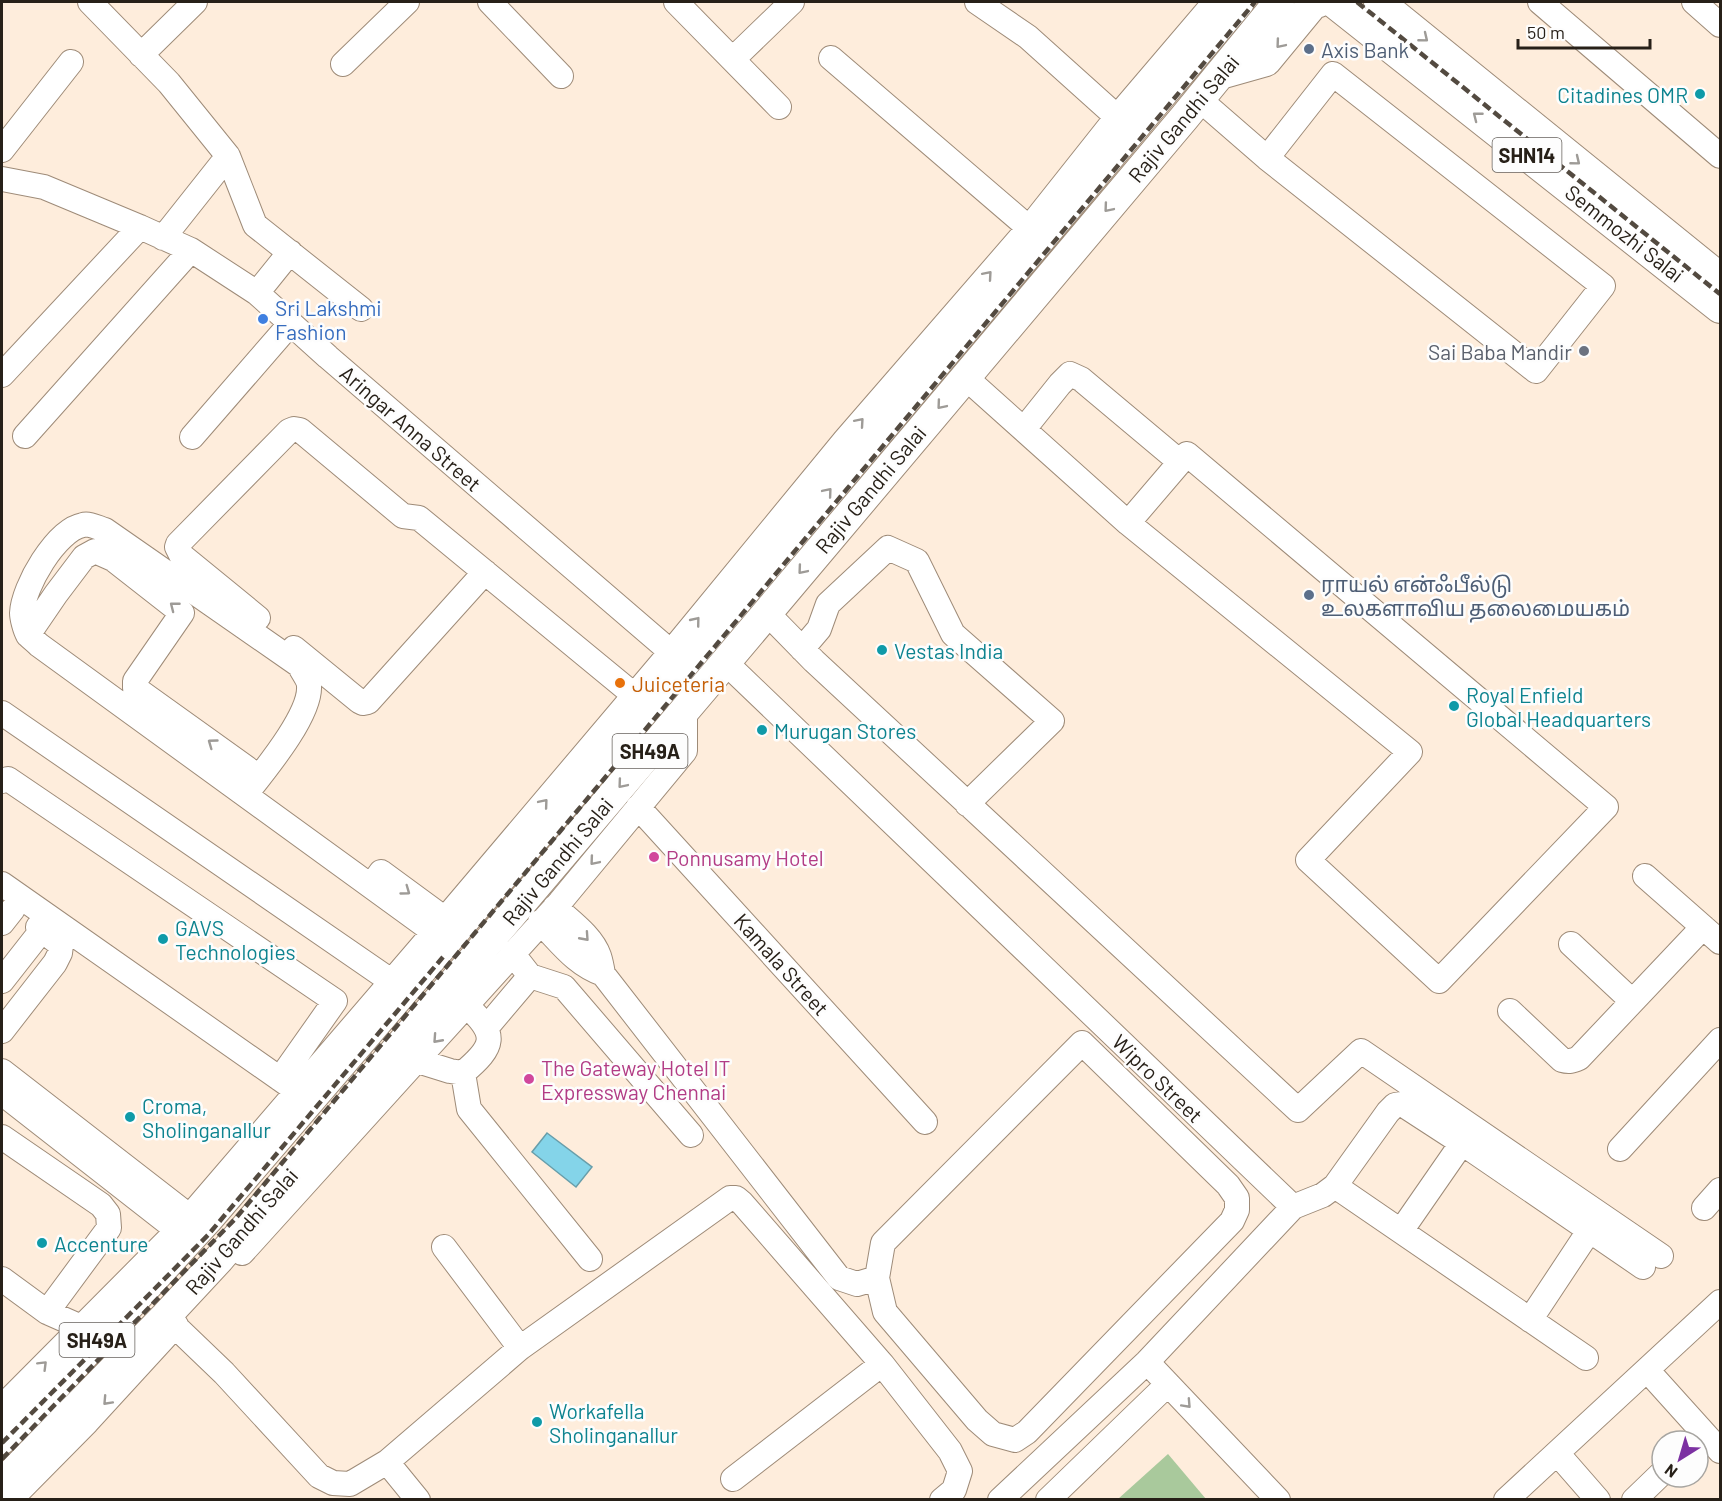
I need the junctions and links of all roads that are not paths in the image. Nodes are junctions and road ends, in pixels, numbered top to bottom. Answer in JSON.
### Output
{"nodes":[{"id":1,"x":90,"y":2,"type":"edge"},
{"id":2,"x":195,"y":2,"type":"edge"},
{"id":3,"x":407,"y":2,"type":"edge"},
{"id":4,"x":490,"y":2,"type":"edge"},
{"id":5,"x":676,"y":2,"type":"edge"},
{"id":6,"x":792,"y":2,"type":"edge"},
{"id":7,"x":977,"y":2,"type":"edge"},
{"id":8,"x":1215,"y":2,"type":"edge"},
{"id":9,"x":1239,"y":2,"type":"edge"},
{"id":10,"x":1279,"y":2,"type":"edge"},
{"id":11,"x":1382,"y":2,"type":"edge"},
{"id":12,"x":1540,"y":2,"type":"edge"},
{"id":13,"x":1694,"y":2,"type":"edge"},
{"id":14,"x":1329,"y":3,"type":"edge"},
{"id":15,"x":1720,"y":25,"type":"edge"},
{"id":16,"x":1195,"y":39,"type":"junction"},
{"id":17,"x":141,"y":55,"type":"junction"},
{"id":18,"x":831,"y":58,"type":"dead end"},
{"id":19,"x":732,"y":60,"type":"junction"},
{"id":20,"x":71,"y":62,"type":"dead end"},
{"id":21,"x":343,"y":64,"type":"dead end"},
{"id":22,"x":1220,"y":74,"type":"junction"},
{"id":23,"x":561,"y":76,"type":"dead end"},
{"id":24,"x":1199,"y":99,"type":"junction"},
{"id":25,"x":779,"y":107,"type":"dead end"},
{"id":26,"x":1117,"y":117,"type":"junction"},
{"id":27,"x":2,"y":150,"type":"edge"},
{"id":28,"x":228,"y":156,"type":"junction"},
{"id":29,"x":1720,"y":156,"type":"edge"},
{"id":30,"x":1267,"y":158,"type":"junction"},
{"id":31,"x":2,"y":179,"type":"edge"},
{"id":32,"x":140,"y":227,"type":"junction"},
{"id":33,"x":1029,"y":228,"type":"junction"},
{"id":34,"x":163,"y":238,"type":"junction"},
{"id":35,"x":191,"y":250,"type":"junction"},
{"id":36,"x":290,"y":252,"type":"junction"},
{"id":37,"x":1720,"y":278,"type":"edge"},
{"id":38,"x":257,"y":292,"type":"junction"},
{"id":39,"x":1720,"y":308,"type":"edge"},
{"id":40,"x":361,"y":309,"type":"dead end"},
{"id":41,"x":291,"y":323,"type":"junction"},
{"id":42,"x":2,"y":375,"type":"edge"},
{"id":43,"x":965,"y":377,"type":"junction"},
{"id":44,"x":1024,"y":429,"type":"junction"},
{"id":45,"x":25,"y":436,"type":"dead end"},
{"id":46,"x":192,"y":437,"type":"dead end"},
{"id":47,"x":1180,"y":462,"type":"junction"},
{"id":48,"x":1128,"y":523,"type":"junction"},
{"id":49,"x":485,"y":572,"type":"junction"},
{"id":50,"x":766,"y":613,"type":"junction"},
{"id":51,"x":28,"y":635,"type":"junction"},
{"id":52,"x":802,"y":649,"type":"junction"},
{"id":53,"x":671,"y":652,"type":"junction"},
{"id":54,"x":725,"y":662,"type":"junction"},
{"id":55,"x":634,"y":695,"type":"junction"},
{"id":56,"x":686,"y":709,"type":"junction"},
{"id":57,"x":2,"y":712,"type":"edge"},
{"id":58,"x":2,"y":781,"type":"edge"},
{"id":59,"x":253,"y":785,"type":"junction"},
{"id":60,"x":967,"y":804,"type":"junction"},
{"id":61,"x":638,"y":807,"type":"junction"},
{"id":62,"x":1645,"y":876,"type":"dead end"},
{"id":63,"x":2,"y":884,"type":"edge"},
{"id":64,"x":5,"y":911,"type":"edge"},
{"id":65,"x":548,"y":915,"type":"junction"},
{"id":66,"x":440,"y":926,"type":"junction"},
{"id":67,"x":42,"y":930,"type":"junction"},
{"id":68,"x":1712,"y":934,"type":"edge"},
{"id":69,"x":1570,"y":944,"type":"dead end"},
{"id":70,"x":512,"y":953,"type":"junction"},
{"id":71,"x":417,"y":963,"type":"junction"},
{"id":72,"x":530,"y":976,"type":"junction"},
{"id":73,"x":2,"y":981,"type":"edge"},
{"id":74,"x":393,"y":992,"type":"junction"},
{"id":75,"x":1632,"y":1001,"type":"junction"},
{"id":76,"x":467,"y":1006,"type":"junction"},
{"id":77,"x":1510,"y":1011,"type":"dead end"},
{"id":78,"x":419,"y":1023,"type":"junction"},
{"id":79,"x":1101,"y":1023,"type":"junction"},
{"id":80,"x":486,"y":1028,"type":"junction"},
{"id":81,"x":2,"y":1031,"type":"edge"},
{"id":82,"x":1720,"y":1040,"type":"edge"},
{"id":83,"x":1082,"y":1043,"type":"junction"},
{"id":84,"x":354,"y":1049,"type":"junction"},
{"id":85,"x":418,"y":1061,"type":"junction"},
{"id":86,"x":379,"y":1070,"type":"junction"},
{"id":87,"x":2,"y":1071,"type":"edge"},
{"id":88,"x":463,"y":1073,"type":"junction"},
{"id":89,"x":289,"y":1085,"type":"junction"},
{"id":90,"x":2,"y":1094,"type":"edge"},
{"id":91,"x":925,"y":1122,"type":"dead end"},
{"id":92,"x":690,"y":1135,"type":"dead end"},
{"id":93,"x":2,"y":1137,"type":"edge"},
{"id":94,"x":1462,"y":1143,"type":"junction"},
{"id":95,"x":1620,"y":1149,"type":"dead end"},
{"id":96,"x":1335,"y":1186,"type":"junction"},
{"id":97,"x":1720,"y":1190,"type":"edge"},
{"id":98,"x":1293,"y":1207,"type":"junction"},
{"id":99,"x":1704,"y":1208,"type":"dead end"},
{"id":100,"x":191,"y":1227,"type":"junction"},
{"id":101,"x":1401,"y":1231,"type":"junction"},
{"id":102,"x":1589,"y":1231,"type":"junction"},
{"id":103,"x":232,"y":1243,"type":"junction"},
{"id":104,"x":444,"y":1247,"type":"dead end"},
{"id":105,"x":590,"y":1259,"type":"dead end"},
{"id":106,"x":877,"y":1278,"type":"junction"},
{"id":107,"x":2,"y":1279,"type":"edge"},
{"id":108,"x":1720,"y":1303,"type":"edge"},
{"id":109,"x":47,"y":1312,"type":"junction"},
{"id":110,"x":1530,"y":1320,"type":"junction"},
{"id":111,"x":175,"y":1326,"type":"junction"},
{"id":112,"x":81,"y":1327,"type":"junction"},
{"id":113,"x":520,"y":1348,"type":"junction"},
{"id":114,"x":1586,"y":1358,"type":"dead end"},
{"id":115,"x":1147,"y":1362,"type":"junction"},
{"id":116,"x":882,"y":1364,"type":"junction"},
{"id":117,"x":1647,"y":1370,"type":"junction"},
{"id":118,"x":1168,"y":1384,"type":"junction"},
{"id":119,"x":2,"y":1407,"type":"edge"},
{"id":120,"x":1697,"y":1429,"type":"edge"},
{"id":121,"x":2,"y":1439,"type":"edge"},
{"id":122,"x":1557,"y":1453,"type":"junction"},
{"id":123,"x":387,"y":1462,"type":"junction"},
{"id":124,"x":733,"y":1479,"type":"dead end"},
{"id":125,"x":2,"y":1484,"type":"edge"},
{"id":126,"x":1650,"y":1485,"type":"edge"},
{"id":127,"x":1012,"y":1496,"type":"edge"},
{"id":128,"x":10,"y":1500,"type":"edge"},
{"id":129,"x":418,"y":1500,"type":"edge"},
{"id":130,"x":942,"y":1500,"type":"edge"},
{"id":131,"x":1048,"y":1500,"type":"edge"},
{"id":132,"x":1278,"y":1500,"type":"edge"},
{"id":133,"x":1506,"y":1500,"type":"edge"},
{"id":134,"x":1598,"y":1500,"type":"edge"},
{"id":135,"x":1634,"y":1500,"type":"edge"}],
"edges":[{"from":1,"to":17,"type":"street"},
{"from":2,"to":17,"type":"street"},
{"from":3,"to":21,"type":"street"},
{"from":4,"to":23,"type":"street"},
{"from":5,"to":19,"type":"street"},
{"from":6,"to":19,"type":"street"},
{"from":7,"to":26,"type":"street"},
{"from":8,"to":16,"type":"street"},
{"from":9,"to":16,"type":"main road","name":"Rajiv Gandhi Salai","number":"SH49A"},
{"from":10,"to":22,"type":"main road","name":"Rajiv Gandhi Salai","number":"SH49A"},
{"from":11,"to":37,"type":"main road","number":"SHN14","one_way":true},
{"from":12,"to":29,"type":"street"},
{"from":13,"to":15,"type":"street"},
{"from":14,"to":22,"type":"main road","one_way":true},
{"from":39,"to":14,"type":"main road","name":"Semmozhi Salai","number":"SHN14","one_way":true},
{"from":16,"to":26,"type":"street"},
{"from":71,"to":16,"type":"main road","name":"Rajiv Gandhi Salai","number":"SH49A","one_way":true},
{"from":17,"to":28,"type":"street"},
{"from":18,"to":33,"type":"street"},
{"from":19,"to":25,"type":"street"},
{"from":20,"to":27,"type":"street"},
{"from":22,"to":24,"type":"main road","name":"Rajiv Gandhi Salai","number":"SH49A"},
{"from":24,"to":30,"type":"street"},
{"from":24,"to":43,"type":"main road","name":"Rajiv Gandhi Salai","number":"SH49A","one_way":true},
{"from":26,"to":33,"type":"street"},
{"from":28,"to":34,"type":"street"},
{"from":28,"to":36,"type":"street"},
{"from":30,"to":30,"type":"street"},
{"from":31,"to":32,"type":"street","name":"Aringar Anna Street"},
{"from":32,"to":34,"type":"street","name":"Aringar Anna Street"},
{"from":32,"to":42,"type":"street"},
{"from":53,"to":33,"type":"street","one_way":true},
{"from":34,"to":35,"type":"street","name":"Aringar Anna Street"},
{"from":35,"to":38,"type":"street","name":"Aringar Anna Street"},
{"from":35,"to":45,"type":"street"},
{"from":36,"to":38,"type":"street"},
{"from":36,"to":40,"type":"street"},
{"from":38,"to":41,"type":"street","name":"Aringar Anna Street"},
{"from":41,"to":46,"type":"street"},
{"from":41,"to":53,"type":"street","name":"Aringar Anna Street"},
{"from":43,"to":44,"type":"street"},
{"from":43,"to":50,"type":"main road","name":"Rajiv Gandhi Salai","number":"SH49A","one_way":true},
{"from":44,"to":47,"type":"street"},
{"from":44,"to":48,"type":"street"},
{"from":47,"to":48,"type":"street"},
{"from":47,"to":48,"type":"street"},
{"from":49,"to":49,"type":"street"},
{"from":49,"to":55,"type":"street"},
{"from":50,"to":52,"type":"street"},
{"from":50,"to":54,"type":"main road","name":"Rajiv Gandhi Salai","number":"SH49A"},
{"from":51,"to":59,"type":"street"},
{"from":59,"to":51,"type":"street","one_way":true},
{"from":51,"to":59,"type":"street"},
{"from":52,"to":60,"type":"street"},
{"from":52,"to":60,"type":"street"},
{"from":53,"to":55,"type":"street"},
{"from":54,"to":56,"type":"main road","name":"Rajiv Gandhi Salai","number":"SH49A"},
{"from":54,"to":79,"type":"street","name":"Wipro Street"},
{"from":66,"to":55,"type":"street","one_way":true},
{"from":56,"to":61,"type":"street"},
{"from":56,"to":78,"type":"main road","name":"Rajiv Gandhi Salai","number":"SH49A","one_way":true},
{"from":57,"to":74,"type":"street"},
{"from":58,"to":89,"type":"street"},
{"from":59,"to":66,"type":"street"},
{"from":60,"to":102,"type":"street"},
{"from":61,"to":65,"type":"street","one_way":true},
{"from":61,"to":91,"type":"street","name":"Kamala Street"},
{"from":62,"to":68,"type":"street"},
{"from":63,"to":89,"type":"street"},
{"from":64,"to":67,"type":"street"},
{"from":65,"to":70,"type":"street"},
{"from":65,"to":106,"type":"street"},
{"from":66,"to":71,"type":"street"},
{"from":67,"to":73,"type":"street"},
{"from":67,"to":81,"type":"street"},
{"from":68,"to":75,"type":"street"},
{"from":69,"to":75,"type":"street"},
{"from":70,"to":72,"type":"street"},
{"from":70,"to":76,"type":"street"},
{"from":71,"to":74,"type":"main road","name":"Rajiv Gandhi Salai","number":"SH49A"},
{"from":72,"to":80,"type":"street"},
{"from":72,"to":92,"type":"street"},
{"from":74,"to":78,"type":"main road"},
{"from":74,"to":84,"type":"main road","name":"Rajiv Gandhi Salai","number":"SH49A"},
{"from":74,"to":89,"type":"street"},
{"from":75,"to":77,"type":"street"},
{"from":76,"to":80,"type":"street"},
{"from":76,"to":85,"type":"street","one_way":true},
{"from":78,"to":86,"type":"main road","name":"Rajiv Gandhi Salai","number":"SH49A"},
{"from":79,"to":83,"type":"street"},
{"from":79,"to":98,"type":"street","name":"Wipro Street"},
{"from":80,"to":88,"type":"street"},
{"from":82,"to":95,"type":"street"},
{"from":83,"to":106,"type":"street"},
{"from":83,"to":106,"type":"street"},
{"from":84,"to":86,"type":"main road"},
{"from":84,"to":100,"type":"main road","name":"Rajiv Gandhi Salai","number":"SH49A"},
{"from":85,"to":88,"type":"street"},
{"from":85,"to":111,"type":"street"},
{"from":86,"to":103,"type":"main road","name":"Rajiv Gandhi Salai","number":"SH49A"},
{"from":87,"to":100,"type":"street"},
{"from":88,"to":105,"type":"street"},
{"from":89,"to":100,"type":"street"},
{"from":90,"to":100,"type":"street"},
{"from":93,"to":109,"type":"street"},
{"from":94,"to":96,"type":"street"},
{"from":94,"to":101,"type":"street"},
{"from":94,"to":102,"type":"street"},
{"from":96,"to":98,"type":"street"},
{"from":96,"to":101,"type":"street"},
{"from":97,"to":99,"type":"street"},
{"from":98,"to":115,"type":"street"},
{"from":100,"to":103,"type":"main road"},
{"from":100,"to":112,"type":"street"},
{"from":100,"to":121,"type":"main road","name":"Rajiv Gandhi Salai","number":"SH49A"},
{"from":101,"to":110,"type":"street"},
{"from":102,"to":110,"type":"street"},
{"from":103,"to":125,"type":"main road","name":"Rajiv Gandhi Salai","number":"SH49A"},
{"from":104,"to":113,"type":"street"},
{"from":107,"to":109,"type":"street"},
{"from":108,"to":117,"type":"street"},
{"from":109,"to":112,"type":"street"},
{"from":110,"to":114,"type":"street"},
{"from":111,"to":123,"type":"street"},
{"from":111,"to":128,"type":"street","one_way":true},
{"from":119,"to":112,"type":"street","one_way":true},
{"from":113,"to":116,"type":"street"},
{"from":113,"to":123,"type":"street"},
{"from":115,"to":118,"type":"street"},
{"from":115,"to":127,"type":"street"},
{"from":116,"to":124,"type":"street"},
{"from":116,"to":130,"type":"street"},
{"from":117,"to":120,"type":"street"},
{"from":117,"to":122,"type":"street"},
{"from":118,"to":131,"type":"street"},
{"from":118,"to":132,"type":"street","one_way":true},
{"from":122,"to":133,"type":"street"},
{"from":122,"to":134,"type":"street"},
{"from":123,"to":129,"type":"street"},
{"from":126,"to":135,"type":"street"}]}
